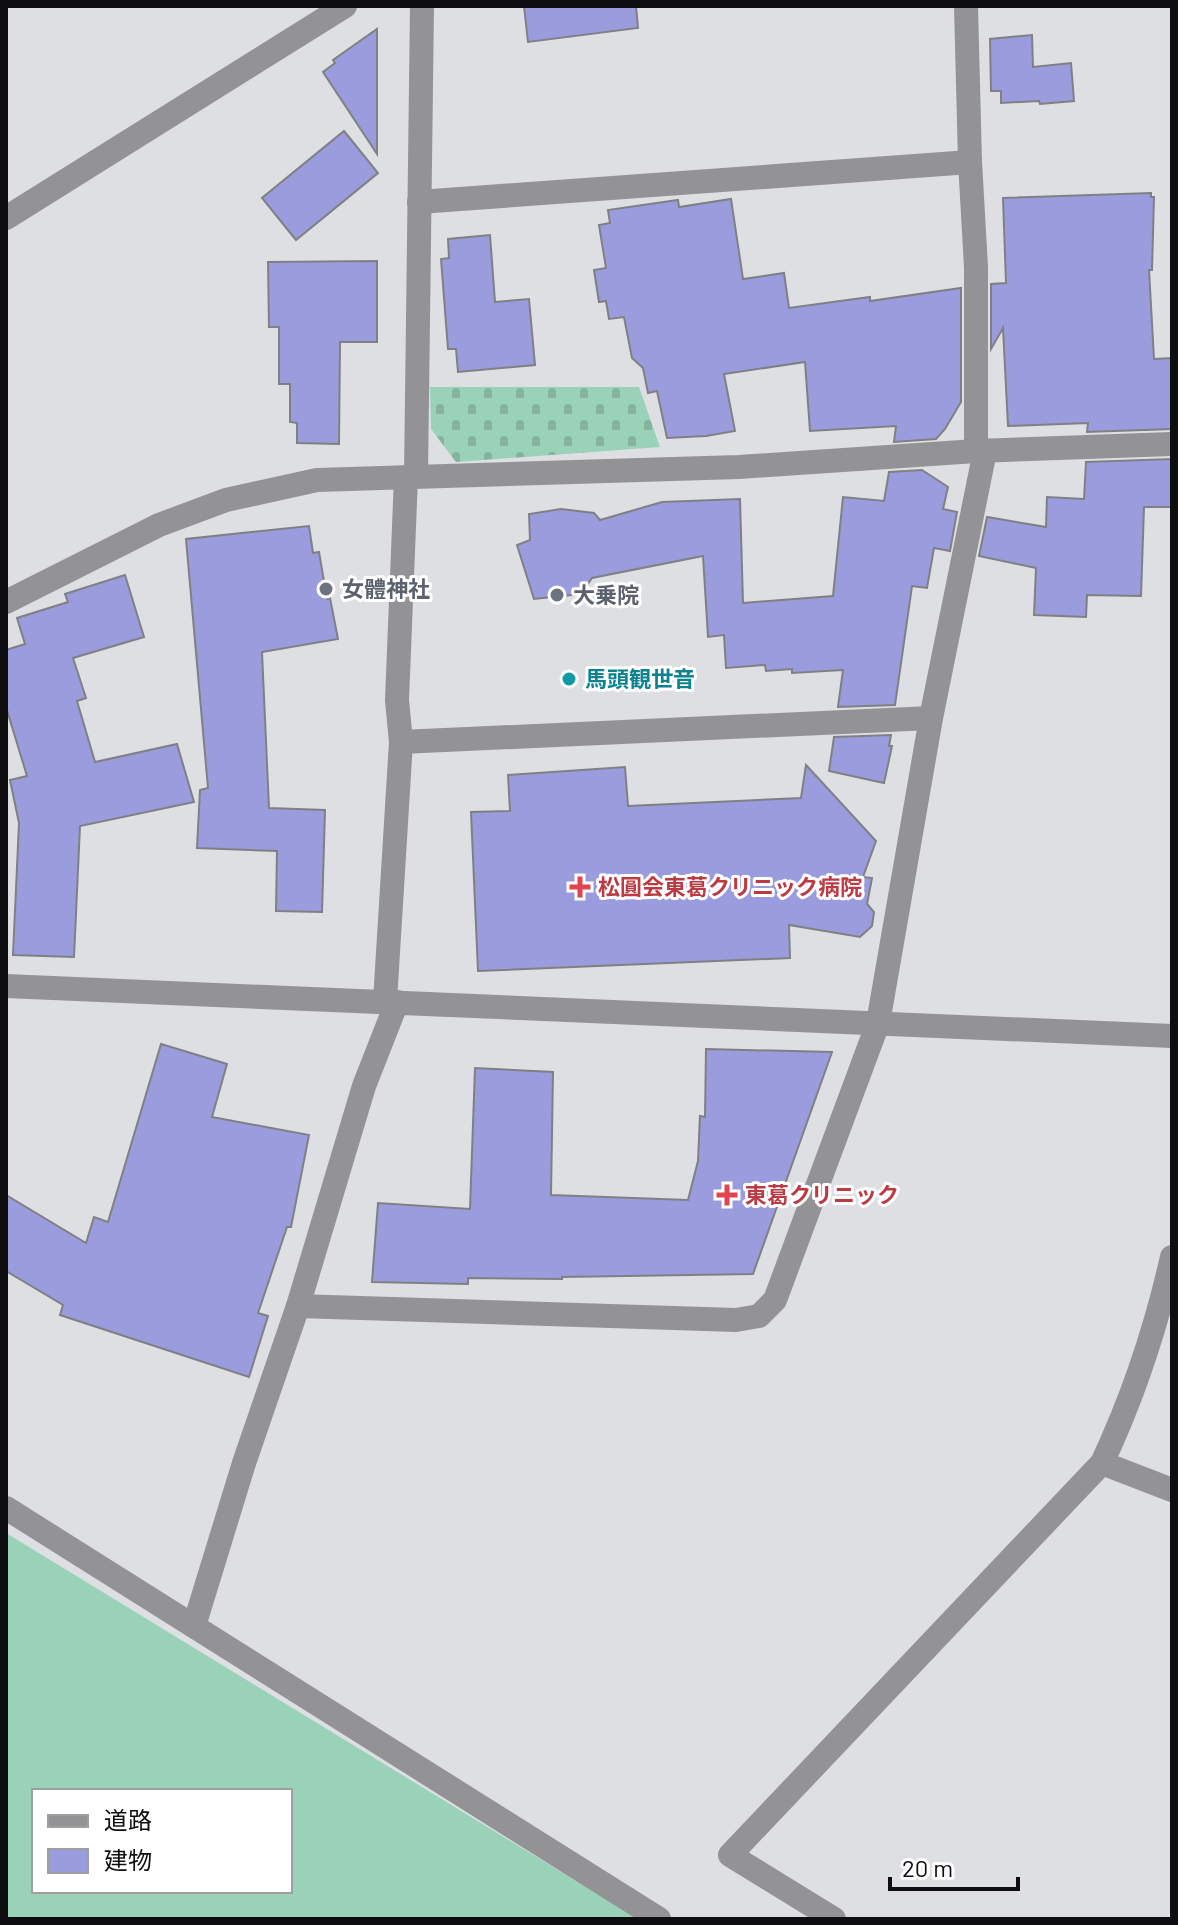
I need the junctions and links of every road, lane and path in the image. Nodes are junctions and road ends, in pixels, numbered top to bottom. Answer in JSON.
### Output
{"nodes":[{"id":1,"x":345,"y":6,"type":"edge"},
{"id":2,"x":422,"y":6,"type":"edge"},
{"id":3,"x":966,"y":6,"type":"edge"},
{"id":4,"x":970,"y":162,"type":"junction"},
{"id":5,"x":419,"y":202,"type":"junction"},
{"id":6,"x":6,"y":218,"type":"edge"},
{"id":7,"x":1172,"y":444,"type":"edge"},
{"id":8,"x":980,"y":451,"type":"junction"},
{"id":9,"x":411,"y":476,"type":"junction"},
{"id":10,"x":6,"y":602,"type":"edge"},
{"id":11,"x":931,"y":718,"type":"junction"},
{"id":12,"x":401,"y":742,"type":"junction"},
{"id":13,"x":6,"y":986,"type":"edge"},
{"id":14,"x":391,"y":1001,"type":"junction"},
{"id":15,"x":878,"y":1023,"type":"junction"},
{"id":16,"x":1172,"y":1036,"type":"edge"},
{"id":17,"x":1172,"y":1257,"type":"edge"},
{"id":18,"x":298,"y":1306,"type":"junction"},
{"id":19,"x":1102,"y":1463,"type":"junction"},
{"id":20,"x":1172,"y":1490,"type":"edge"},
{"id":21,"x":6,"y":1508,"type":"edge"},
{"id":22,"x":194,"y":1626,"type":"junction"},
{"id":23,"x":659,"y":1919,"type":"edge"},
{"id":24,"x":834,"y":1919,"type":"edge"}],
"edges":[{"from":1,"to":6,"type":"street"},
{"from":2,"to":5,"type":"street"},
{"from":3,"to":4,"type":"street"},
{"from":4,"to":5,"type":"street"},
{"from":4,"to":8,"type":"street"},
{"from":5,"to":9,"type":"street"},
{"from":7,"to":8,"type":"street"},
{"from":8,"to":9,"type":"street"},
{"from":8,"to":11,"type":"street"},
{"from":9,"to":10,"type":"street"},
{"from":9,"to":12,"type":"street"},
{"from":11,"to":12,"type":"street"},
{"from":11,"to":15,"type":"street"},
{"from":12,"to":14,"type":"street"},
{"from":13,"to":14,"type":"street"},
{"from":14,"to":15,"type":"street"},
{"from":14,"to":18,"type":"street"},
{"from":15,"to":16,"type":"street"},
{"from":15,"to":18,"type":"street"},
{"from":17,"to":19,"type":"street"},
{"from":18,"to":22,"type":"street"},
{"from":19,"to":20,"type":"street"},
{"from":19,"to":24,"type":"street"},
{"from":21,"to":22,"type":"street"},
{"from":22,"to":23,"type":"street"}]}
